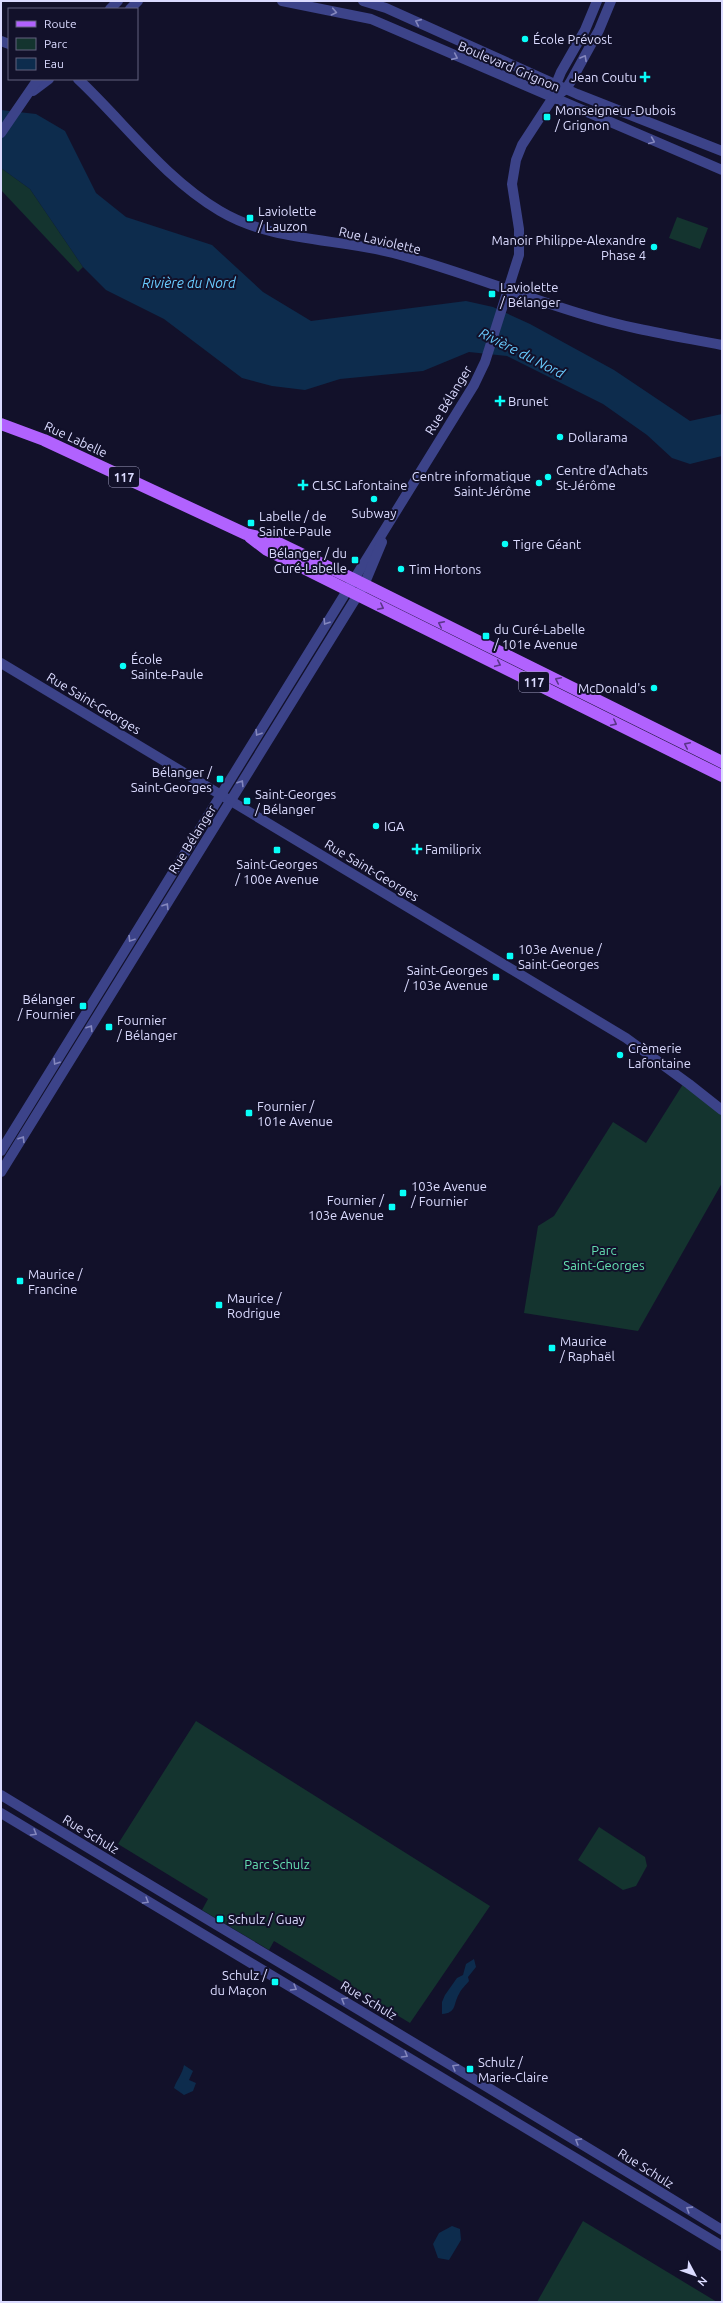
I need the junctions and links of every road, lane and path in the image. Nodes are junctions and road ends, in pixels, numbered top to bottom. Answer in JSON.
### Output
{"nodes":[{"id":1,"x":282,"y":1,"type":"edge"},
{"id":2,"x":363,"y":1,"type":"edge"},
{"id":3,"x":597,"y":1,"type":"edge"},
{"id":4,"x":611,"y":1,"type":"edge"},
{"id":5,"x":31,"y":80,"type":"edge"},
{"id":6,"x":37,"y":80,"type":"edge"},
{"id":7,"x":48,"y":80,"type":"edge"},
{"id":8,"x":79,"y":80,"type":"edge"},
{"id":9,"x":555,"y":83,"type":"junction"},
{"id":10,"x":566,"y":89,"type":"junction"},
{"id":11,"x":24,"y":99,"type":"junction"},
{"id":12,"x":552,"y":99,"type":"junction"},
{"id":13,"x":1,"y":133,"type":"edge"},
{"id":14,"x":722,"y":151,"type":"edge"},
{"id":15,"x":722,"y":170,"type":"edge"},
{"id":16,"x":509,"y":291,"type":"junction"},
{"id":17,"x":722,"y":345,"type":"edge"},
{"id":18,"x":1,"y":424,"type":"edge"},
{"id":19,"x":394,"y":514,"type":"junction"},
{"id":20,"x":246,"y":534,"type":"junction"},
{"id":21,"x":353,"y":578,"type":"junction"},
{"id":22,"x":346,"y":589,"type":"junction"},
{"id":23,"x":361,"y":590,"type":"junction"},
{"id":24,"x":1,"y":663,"type":"edge"},
{"id":25,"x":722,"y":762,"type":"edge"},
{"id":26,"x":722,"y":776,"type":"edge"},
{"id":27,"x":220,"y":794,"type":"junction"},
{"id":28,"x":230,"y":801,"type":"junction"},
{"id":29,"x":191,"y":842,"type":"junction"},
{"id":30,"x":201,"y":848,"type":"junction"},
{"id":31,"x":147,"y":913,"type":"junction"},
{"id":32,"x":158,"y":918,"type":"junction"},
{"id":33,"x":122,"y":954,"type":"junction"},
{"id":34,"x":132,"y":960,"type":"junction"},
{"id":35,"x":32,"y":1101,"type":"junction"},
{"id":36,"x":41,"y":1107,"type":"junction"},
{"id":37,"x":722,"y":1110,"type":"edge"},
{"id":38,"x":1,"y":1151,"type":"edge"},
{"id":39,"x":1,"y":1172,"type":"edge"},
{"id":40,"x":1,"y":1794,"type":"edge"},
{"id":41,"x":1,"y":1813,"type":"edge"},
{"id":42,"x":106,"y":1858,"type":"junction"},
{"id":43,"x":98,"y":1872,"type":"junction"},
{"id":44,"x":371,"y":2016,"type":"junction"},
{"id":45,"x":362,"y":2029,"type":"junction"},
{"id":46,"x":722,"y":2230,"type":"edge"},
{"id":47,"x":722,"y":2246,"type":"edge"}],
"edges":[{"from":1,"to":12,"type":"street","name":"Boulevard Grignon","one_way":true},
{"from":9,"to":2,"type":"street","name":"Boulevard Grignon","one_way":true},
{"from":3,"to":9,"type":"street"},
{"from":10,"to":4,"type":"street","one_way":true},
{"from":5,"to":11,"type":"street"},
{"from":6,"to":11,"type":"street"},
{"from":7,"to":11,"type":"street"},
{"from":8,"to":16,"type":"street","name":"Rue Laviolette"},
{"from":9,"to":10,"type":"street","name":"Boulevard Grignon"},
{"from":9,"to":12,"type":"street"},
{"from":10,"to":12,"type":"street"},
{"from":10,"to":14,"type":"street","name":"Boulevard Grignon"},
{"from":11,"to":13,"type":"street"},
{"from":12,"to":15,"type":"street","name":"Boulevard Grignon","one_way":true},
{"from":12,"to":16,"type":"street","name":"Rue Bélanger"},
{"from":16,"to":17,"type":"street","name":"Rue Laviolette"},
{"from":16,"to":19,"type":"street","name":"Rue Bélanger"},
{"from":18,"to":20,"type":"main road","name":"Rue Labelle","number":"117"},
{"from":19,"to":21,"type":"street","name":"Rue Bélanger"},
{"from":19,"to":23,"type":"street","name":"Rue Bélanger"},
{"from":20,"to":21,"type":"main road","name":"Rue Labelle","number":"117"},
{"from":20,"to":22,"type":"main road","name":"Rue Labelle","number":"117"},
{"from":21,"to":22,"type":"street","name":"Rue Bélanger"},
{"from":21,"to":23,"type":"main road","number":"117"},
{"from":22,"to":23,"type":"main road","number":"117"},
{"from":22,"to":27,"type":"street","name":"Rue Bélanger","one_way":true},
{"from":25,"to":23,"type":"main road","number":"117","one_way":true},
{"from":23,"to":26,"type":"main road","number":"117","one_way":true},
{"from":28,"to":23,"type":"street","name":"Rue Bélanger","one_way":true},
{"from":24,"to":27,"type":"street","name":"Rue Saint-Georges"},
{"from":27,"to":28,"type":"street","name":"Rue Saint-Georges"},
{"from":27,"to":29,"type":"street","name":"Rue Bélanger"},
{"from":28,"to":30,"type":"street","name":"Rue Bélanger"},
{"from":28,"to":37,"type":"street","name":"Rue Saint-Georges"},
{"from":29,"to":30,"type":"street"},
{"from":29,"to":31,"type":"street","name":"Rue Bélanger"},
{"from":32,"to":30,"type":"street","name":"Rue Bélanger","one_way":true},
{"from":31,"to":32,"type":"street"},
{"from":31,"to":33,"type":"street","name":"Rue Bélanger","one_way":true},
{"from":32,"to":34,"type":"street","name":"Rue Bélanger"},
{"from":33,"to":34,"type":"street"},
{"from":33,"to":35,"type":"street","name":"Rue Bélanger","one_way":true},
{"from":36,"to":34,"type":"street","name":"Rue Bélanger","one_way":true},
{"from":35,"to":36,"type":"street"},
{"from":35,"to":38,"type":"street","name":"Rue Bélanger"},
{"from":39,"to":36,"type":"street","name":"Rue Bélanger","one_way":true},
{"from":40,"to":42,"type":"street","name":"Rue Schulz"},
{"from":41,"to":43,"type":"street","name":"Rue Schulz","one_way":true},
{"from":42,"to":43,"type":"street"},
{"from":44,"to":42,"type":"street","name":"Rue Schulz","one_way":true},
{"from":43,"to":45,"type":"street","name":"Rue Schulz","one_way":true},
{"from":44,"to":45,"type":"street"},
{"from":46,"to":44,"type":"street","name":"Rue Schulz","one_way":true},
{"from":45,"to":47,"type":"street","name":"Rue Schulz","one_way":true}]}
